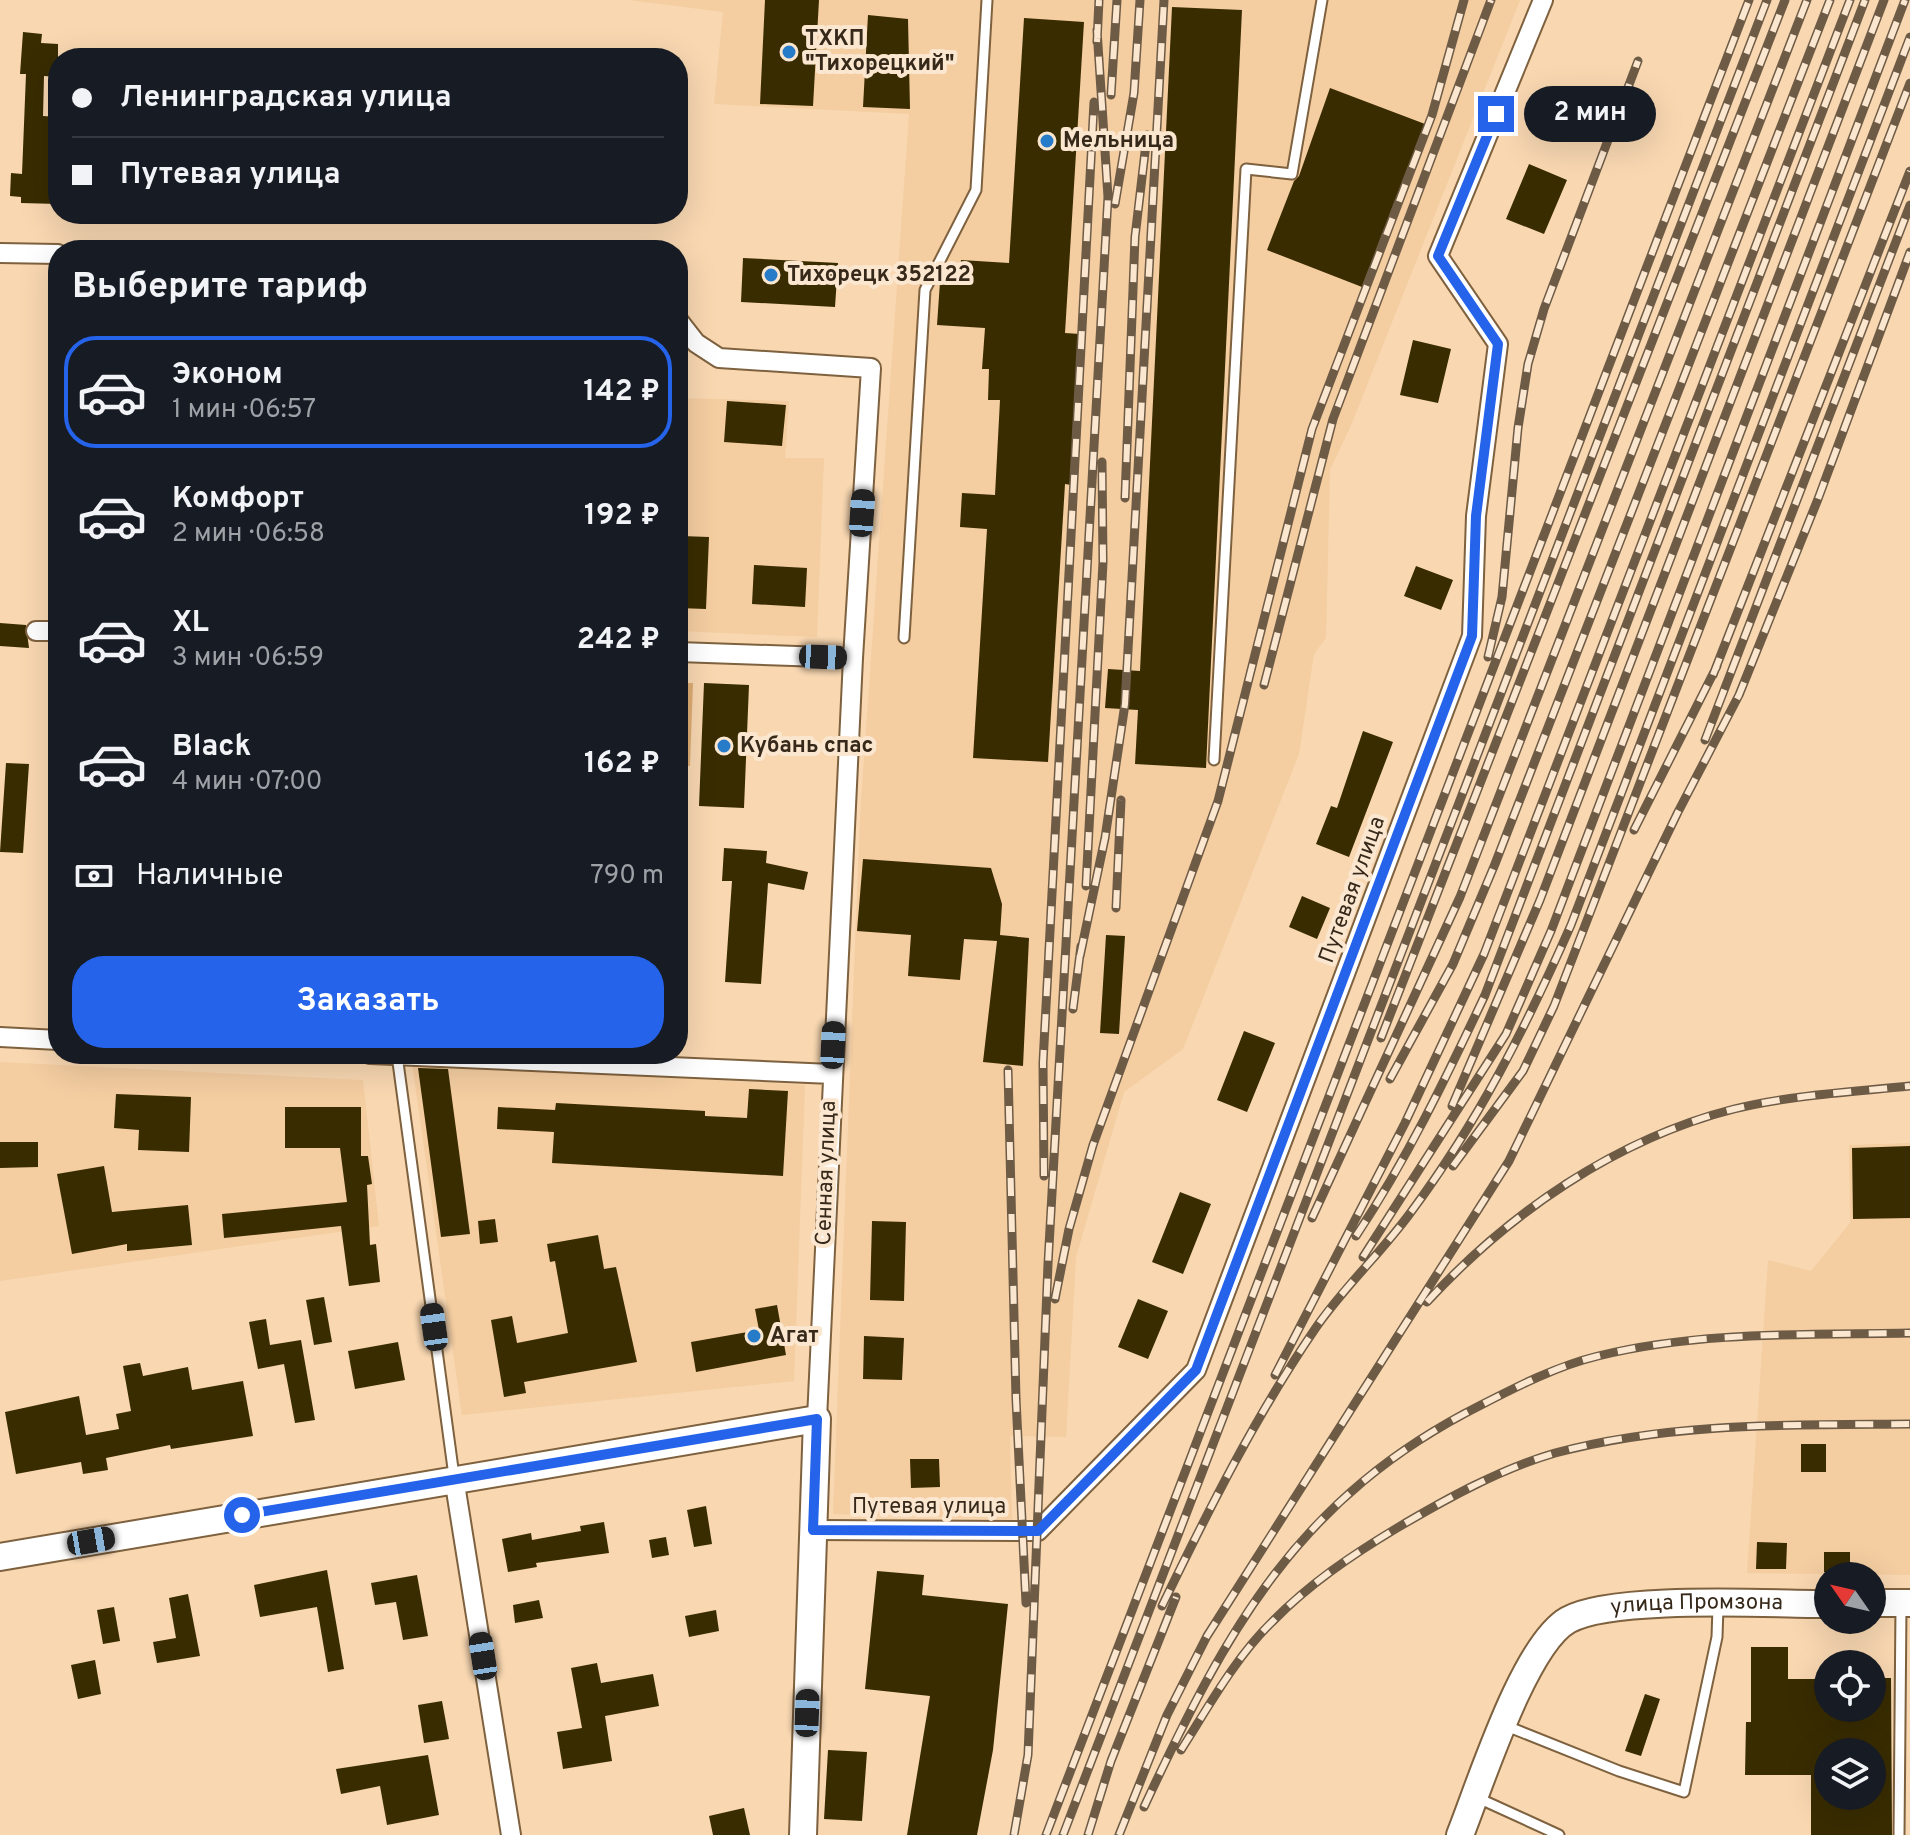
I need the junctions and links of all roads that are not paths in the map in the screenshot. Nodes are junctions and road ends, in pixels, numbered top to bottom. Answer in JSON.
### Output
{"nodes":[{"id":1,"x":987,"y":0,"type":"edge"},
{"id":2,"x":1322,"y":0,"type":"edge"},
{"id":3,"x":1543,"y":0,"type":"edge"},
{"id":4,"x":0,"y":253,"type":"edge"},
{"id":5,"x":48,"y":254,"type":"edge"},
{"id":6,"x":688,"y":333,"type":"edge"},
{"id":7,"x":36,"y":631,"type":"dead end"},
{"id":8,"x":48,"y":631,"type":"edge"},
{"id":9,"x":904,"y":638,"type":"dead end"},
{"id":10,"x":688,"y":652,"type":"edge"},
{"id":11,"x":853,"y":658,"type":"junction"},
{"id":12,"x":1214,"y":760,"type":"dead end"},
{"id":13,"x":0,"y":1037,"type":"edge"},
{"id":14,"x":48,"y":1039,"type":"edge"},
{"id":15,"x":398,"y":1064,"type":"edge"},
{"id":16,"x":603,"y":1064,"type":"edge"},
{"id":17,"x":832,"y":1074,"type":"junction"},
{"id":18,"x":817,"y":1419,"type":"junction"},
{"id":19,"x":454,"y":1478,"type":"junction"},
{"id":20,"x":813,"y":1530,"type":"junction"},
{"id":21,"x":0,"y":1557,"type":"edge"},
{"id":22,"x":1906,"y":1603,"type":"edge"},
{"id":23,"x":1814,"y":1604,"type":"edge"},
{"id":24,"x":1718,"y":1605,"type":"junction"},
{"id":25,"x":1504,"y":1725,"type":"junction"},
{"id":26,"x":1475,"y":1797,"type":"junction"},
{"id":27,"x":511,"y":1835,"type":"edge"},
{"id":28,"x":803,"y":1835,"type":"edge"},
{"id":29,"x":1460,"y":1835,"type":"edge"},
{"id":30,"x":1559,"y":1835,"type":"edge"},
{"id":31,"x":1899,"y":1835,"type":"edge"}],
"edges":[{"from":1,"to":9,"type":"lane"},
{"from":2,"to":12,"type":"lane"},
{"from":3,"to":20,"type":"street","name":"Путевая улица"},
{"from":4,"to":5,"type":"street"},
{"from":6,"to":11,"type":"street","name":"Сенная улица"},
{"from":7,"to":8,"type":"street"},
{"from":10,"to":11,"type":"street"},
{"from":11,"to":17,"type":"street","name":"Сенная улица"},
{"from":13,"to":14,"type":"street"},
{"from":15,"to":19,"type":"lane"},
{"from":16,"to":17,"type":"street"},
{"from":17,"to":18,"type":"street","name":"Сенная улица"},
{"from":18,"to":19,"type":"street"},
{"from":18,"to":20,"type":"street","name":"Сенная улица"},
{"from":19,"to":21,"type":"street"},
{"from":19,"to":27,"type":"street"},
{"from":20,"to":28,"type":"street","name":"Сенная улица"},
{"from":22,"to":31,"type":"lane"},
{"from":23,"to":24,"type":"street","name":"улица Промзона"},
{"from":24,"to":25,"type":"street","name":"улица Промзона"},
{"from":24,"to":25,"type":"lane"},
{"from":25,"to":26,"type":"street"},
{"from":26,"to":29,"type":"street"},
{"from":26,"to":30,"type":"lane"}]}
